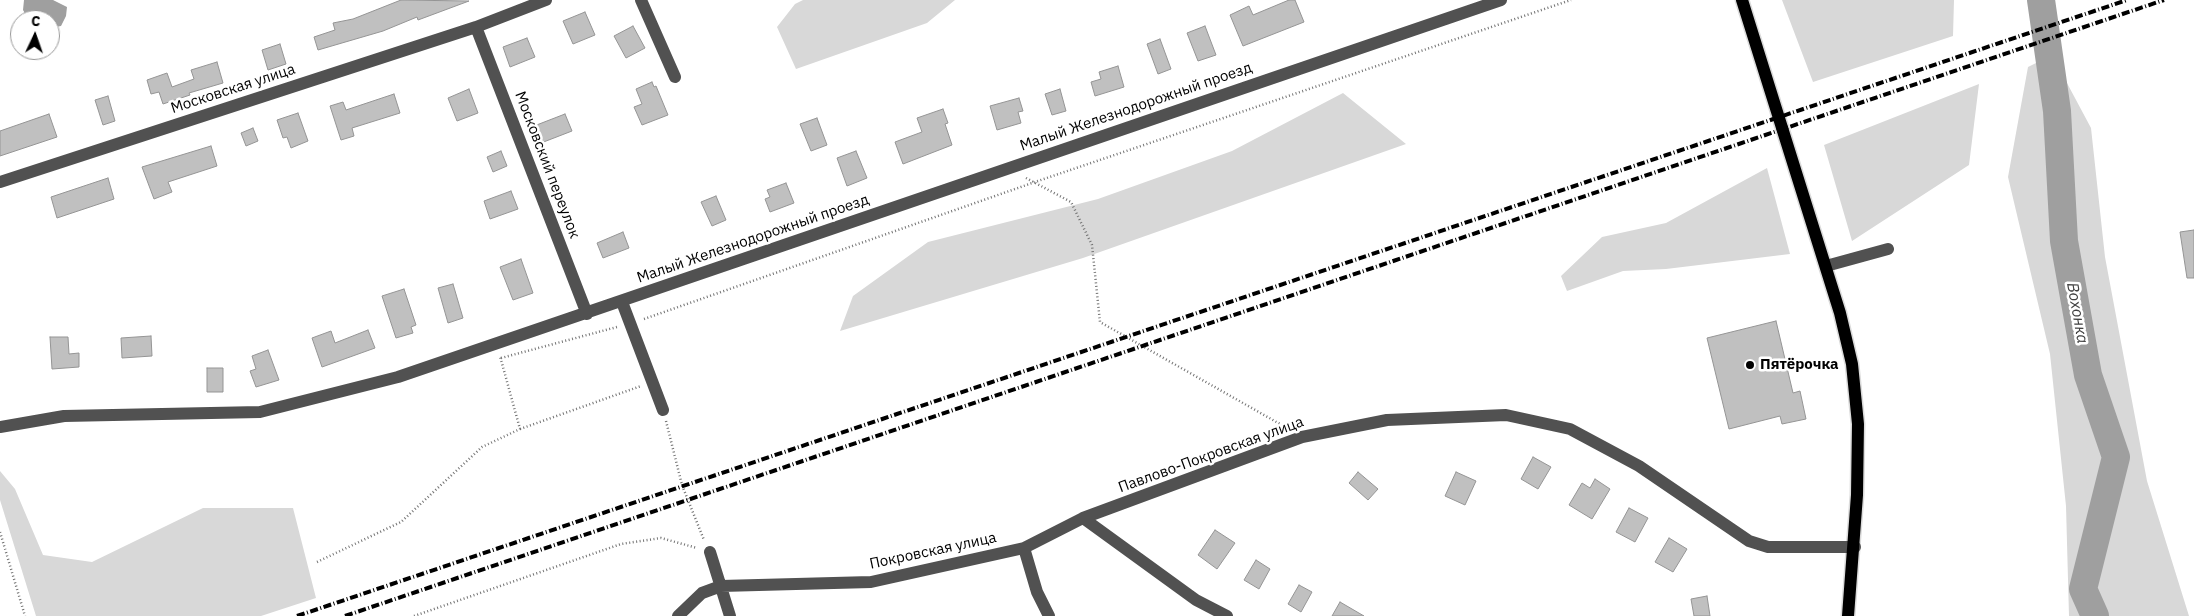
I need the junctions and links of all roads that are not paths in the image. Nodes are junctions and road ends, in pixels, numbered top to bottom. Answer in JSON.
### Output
{"nodes":[{"id":1,"x":546,"y":0,"type":"edge"},
{"id":2,"x":641,"y":0,"type":"edge"},
{"id":3,"x":1501,"y":0,"type":"edge"},
{"id":4,"x":1742,"y":0,"type":"edge"},
{"id":5,"x":476,"y":27,"type":"junction"},
{"id":6,"x":675,"y":77,"type":"dead end"},
{"id":7,"x":0,"y":182,"type":"edge"},
{"id":8,"x":1888,"y":249,"type":"dead end"},
{"id":9,"x":1826,"y":266,"type":"junction"},
{"id":10,"x":622,"y":302,"type":"junction"},
{"id":11,"x":587,"y":314,"type":"junction"},
{"id":12,"x":663,"y":410,"type":"road end"},
{"id":13,"x":0,"y":427,"type":"edge"},
{"id":14,"x":1083,"y":518,"type":"junction"},
{"id":15,"x":1855,"y":547,"type":"junction"},
{"id":16,"x":1024,"y":548,"type":"junction"},
{"id":17,"x":710,"y":552,"type":"road end"},
{"id":18,"x":721,"y":586,"type":"junction"},
{"id":19,"x":678,"y":616,"type":"edge"},
{"id":20,"x":730,"y":616,"type":"edge"},
{"id":21,"x":1049,"y":616,"type":"edge"},
{"id":22,"x":1227,"y":616,"type":"edge"},
{"id":23,"x":1848,"y":616,"type":"edge"}],
"edges":[{"from":1,"to":5,"type":"street","name":"Московская улица"},
{"from":2,"to":6,"type":"street"},
{"from":3,"to":10,"type":"street","name":"Малый Железнодорожный проезд"},
{"from":4,"to":9,"type":"main road"},
{"from":5,"to":7,"type":"street","name":"Московская улица"},
{"from":5,"to":11,"type":"street","name":"Московский переулок"},
{"from":8,"to":9,"type":"street"},
{"from":9,"to":15,"type":"main road"},
{"from":10,"to":11,"type":"street","name":"Малый Железнодорожный проезд"},
{"from":10,"to":12,"type":"street"},
{"from":11,"to":13,"type":"street","name":"Малый Железнодорожный проезд"},
{"from":14,"to":15,"type":"street","name":"Павлово-Покровская улица"},
{"from":14,"to":16,"type":"street","name":"Покровская улица"},
{"from":14,"to":22,"type":"street"},
{"from":15,"to":23,"type":"main road"},
{"from":16,"to":18,"type":"street","name":"Покровская улица"},
{"from":16,"to":21,"type":"street"},
{"from":17,"to":18,"type":"street"},
{"from":18,"to":19,"type":"street"},
{"from":18,"to":20,"type":"street"}]}
